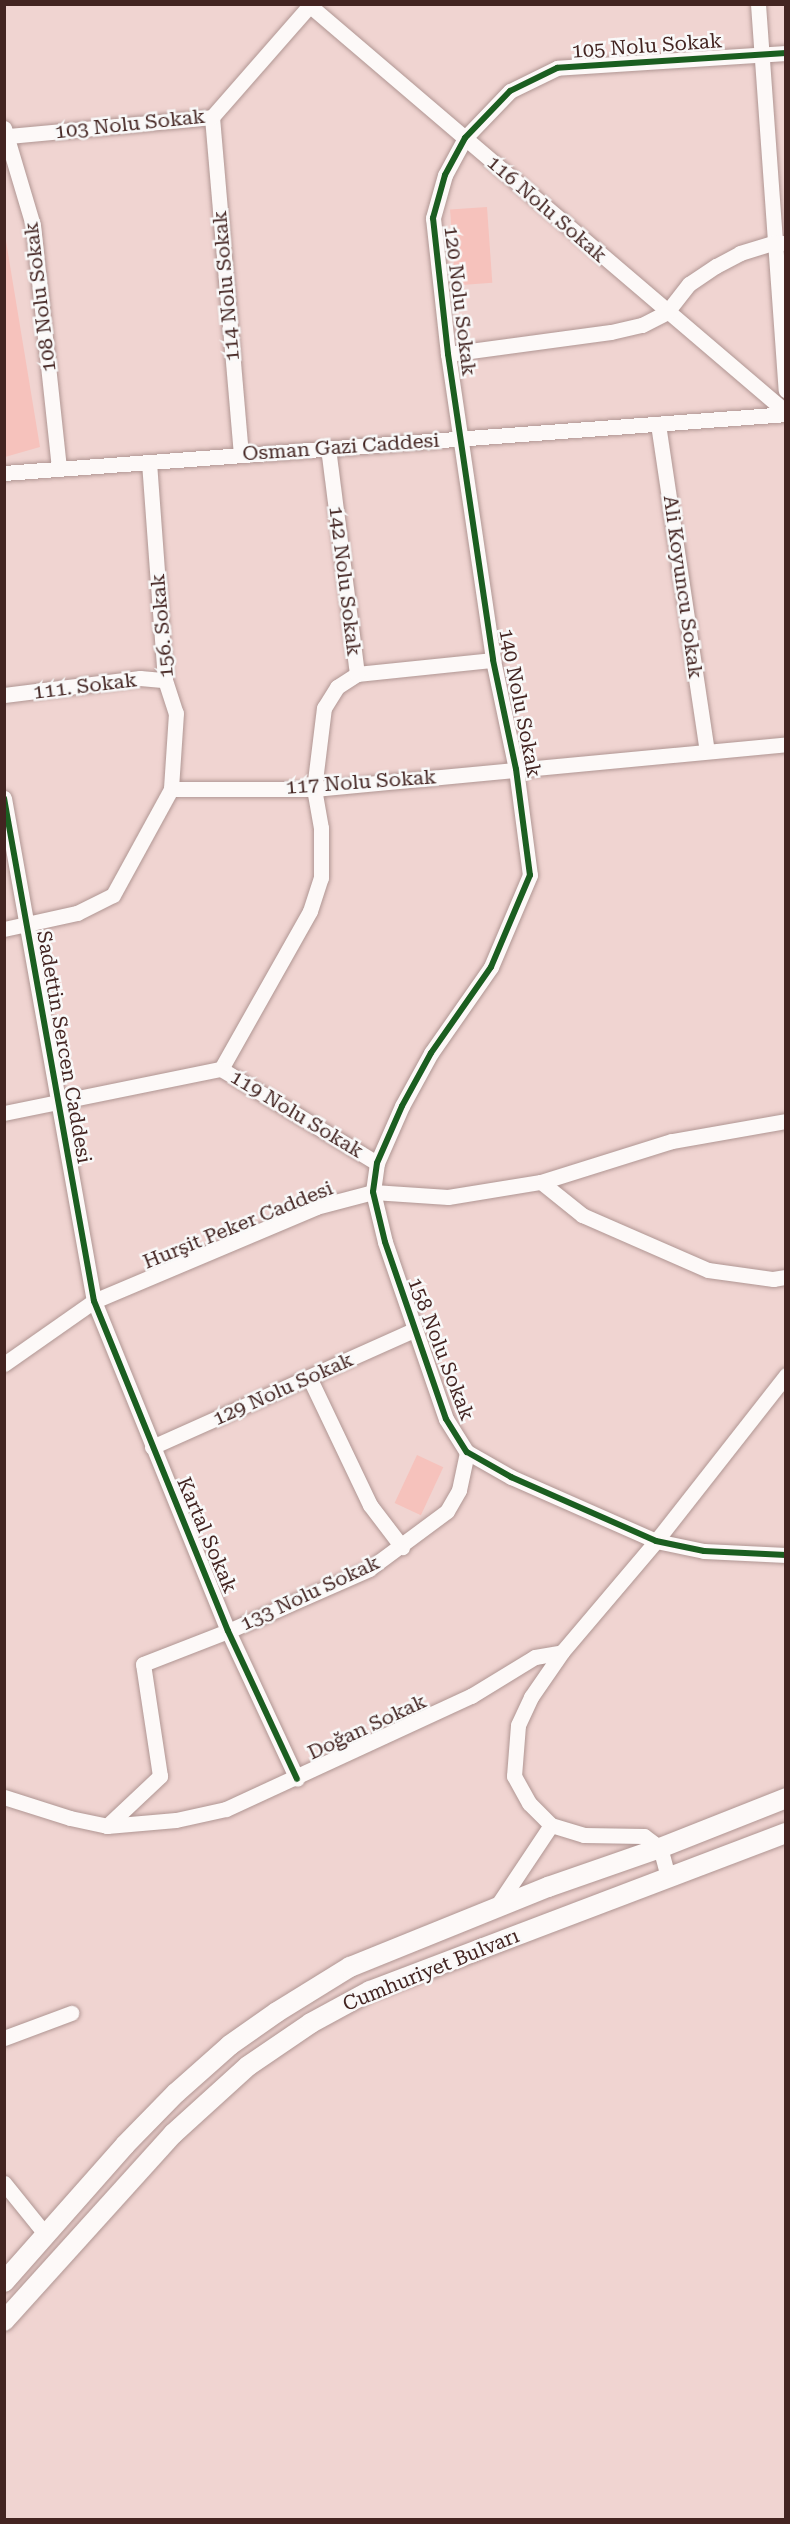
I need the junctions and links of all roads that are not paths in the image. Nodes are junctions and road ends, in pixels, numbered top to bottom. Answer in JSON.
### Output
{"nodes":[{"id":1,"x":758,"y":4,"type":"edge"},
{"id":2,"x":310,"y":5,"type":"edge"},
{"id":3,"x":786,"y":53,"type":"edge"},
{"id":4,"x":761,"y":55,"type":"junction"},
{"id":5,"x":212,"y":117,"type":"junction"},
{"id":6,"x":6,"y":132,"type":"edge"},
{"id":7,"x":465,"y":138,"type":"junction"},
{"id":8,"x":780,"y":243,"type":"edge"},
{"id":9,"x":667,"y":312,"type":"junction"},
{"id":10,"x":448,"y":354,"type":"junction"},
{"id":11,"x":786,"y":390,"type":"edge"},
{"id":12,"x":786,"y":413,"type":"edge"},
{"id":13,"x":658,"y":424,"type":"junction"},
{"id":14,"x":462,"y":438,"type":"junction"},
{"id":15,"x":328,"y":448,"type":"junction"},
{"id":16,"x":241,"y":455,"type":"junction"},
{"id":17,"x":149,"y":462,"type":"junction"},
{"id":18,"x":59,"y":469,"type":"junction"},
{"id":19,"x":4,"y":473,"type":"edge"},
{"id":20,"x":493,"y":660,"type":"junction"},
{"id":21,"x":357,"y":674,"type":"junction"},
{"id":22,"x":165,"y":680,"type":"junction"},
{"id":23,"x":4,"y":695,"type":"edge"},
{"id":24,"x":786,"y":744,"type":"edge"},
{"id":25,"x":706,"y":750,"type":"junction"},
{"id":26,"x":516,"y":769,"type":"junction"},
{"id":27,"x":171,"y":789,"type":"junction"},
{"id":28,"x":314,"y":789,"type":"junction"},
{"id":29,"x":4,"y":798,"type":"edge"},
{"id":30,"x":25,"y":925,"type":"junction"},
{"id":31,"x":4,"y":929,"type":"edge"},
{"id":32,"x":221,"y":1069,"type":"junction"},
{"id":33,"x":58,"y":1102,"type":"junction"},
{"id":34,"x":4,"y":1113,"type":"edge"},
{"id":35,"x":786,"y":1121,"type":"edge"},
{"id":36,"x":377,"y":1163,"type":"junction"},
{"id":37,"x":541,"y":1182,"type":"junction"},
{"id":38,"x":373,"y":1192,"type":"junction"},
{"id":39,"x":786,"y":1277,"type":"edge"},
{"id":40,"x":94,"y":1301,"type":"junction"},
{"id":41,"x":414,"y":1330,"type":"junction"},
{"id":42,"x":4,"y":1364,"type":"edge"},
{"id":43,"x":786,"y":1376,"type":"edge"},
{"id":44,"x":309,"y":1377,"type":"junction"},
{"id":45,"x":152,"y":1447,"type":"junction"},
{"id":46,"x":467,"y":1452,"type":"junction"},
{"id":47,"x":656,"y":1541,"type":"junction"},
{"id":48,"x":402,"y":1547,"type":"junction"},
{"id":49,"x":786,"y":1555,"type":"edge"},
{"id":50,"x":228,"y":1631,"type":"junction"},
{"id":51,"x":562,"y":1652,"type":"junction"},
{"id":52,"x":297,"y":1779,"type":"junction"},
{"id":53,"x":4,"y":1797,"type":"edge"},
{"id":54,"x":786,"y":1798,"type":"edge"},
{"id":55,"x":551,"y":1825,"type":"junction"},
{"id":56,"x":107,"y":1826,"type":"junction"},
{"id":57,"x":786,"y":1833,"type":"edge"},
{"id":58,"x":660,"y":1848,"type":"junction"},
{"id":59,"x":668,"y":1877,"type":"junction"},
{"id":60,"x":495,"y":1909,"type":"junction"},
{"id":61,"x":71,"y":2013,"type":"dead end"},
{"id":62,"x":4,"y":2038,"type":"edge"},
{"id":63,"x":4,"y":2183,"type":"edge"},
{"id":64,"x":46,"y":2235,"type":"junction"},
{"id":65,"x":4,"y":2282,"type":"edge"},
{"id":66,"x":4,"y":2321,"type":"edge"}],
"edges":[{"from":1,"to":4,"type":"street"},
{"from":2,"to":5,"type":"street","name":"103 Nolu Sokak"},
{"from":2,"to":7,"type":"street","name":"116 Nolu Sokak"},
{"from":3,"to":4,"type":"street","name":"105 Nolu Sokak"},
{"from":4,"to":7,"type":"street","name":"105 Nolu Sokak"},
{"from":4,"to":8,"type":"street"},
{"from":5,"to":6,"type":"street","name":"103 Nolu Sokak"},
{"from":5,"to":16,"type":"street","name":"114 Nolu Sokak"},
{"from":6,"to":18,"type":"street","name":"108 Nolu Sokak"},
{"from":7,"to":9,"type":"street","name":"116 Nolu Sokak"},
{"from":7,"to":10,"type":"street","name":"120 Nolu Sokak"},
{"from":8,"to":9,"type":"street"},
{"from":8,"to":11,"type":"street"},
{"from":9,"to":10,"type":"street"},
{"from":9,"to":12,"type":"street","name":"116 Nolu Sokak"},
{"from":10,"to":14,"type":"street","name":"120 Nolu Sokak"},
{"from":12,"to":13,"type":"street","name":"Osman Gazi Caddesi"},
{"from":13,"to":14,"type":"street","name":"Osman Gazi Caddesi"},
{"from":13,"to":25,"type":"street","name":"Ali Koyuncu Sokak"},
{"from":14,"to":15,"type":"street","name":"Osman Gazi Caddesi"},
{"from":14,"to":20,"type":"street","name":"140 Nolu Sokak"},
{"from":15,"to":16,"type":"street","name":"Osman Gazi Caddesi"},
{"from":15,"to":21,"type":"street","name":"142 Nolu Sokak"},
{"from":16,"to":17,"type":"street","name":"Osman Gazi Caddesi"},
{"from":17,"to":18,"type":"street","name":"Osman Gazi Caddesi"},
{"from":17,"to":22,"type":"street","name":"156. Sokak"},
{"from":18,"to":19,"type":"street","name":"Osman Gazi Caddesi"},
{"from":20,"to":21,"type":"street"},
{"from":20,"to":26,"type":"street","name":"140 Nolu Sokak"},
{"from":21,"to":28,"type":"street","name":"142 Nolu Sokak"},
{"from":22,"to":23,"type":"street","name":"111. Sokak"},
{"from":22,"to":27,"type":"street","name":"156. Sokak"},
{"from":24,"to":25,"type":"street","name":"117 Nolu Sokak"},
{"from":25,"to":26,"type":"street","name":"117 Nolu Sokak"},
{"from":26,"to":28,"type":"street","name":"117 Nolu Sokak"},
{"from":26,"to":36,"type":"street","name":"140 Nolu Sokak"},
{"from":27,"to":28,"type":"street","name":"117 Nolu Sokak"},
{"from":27,"to":30,"type":"street"},
{"from":28,"to":32,"type":"street","name":"142 Nolu Sokak"},
{"from":29,"to":30,"type":"street","name":"Sadettin Sercen Caddesi"},
{"from":30,"to":31,"type":"street"},
{"from":30,"to":33,"type":"street","name":"Sadettin Sercen Caddesi"},
{"from":32,"to":33,"type":"street","name":"119 Nolu Sokak"},
{"from":32,"to":36,"type":"street","name":"119 Nolu Sokak"},
{"from":33,"to":34,"type":"street","name":"119 Nolu Sokak"},
{"from":33,"to":40,"type":"street","name":"Sadettin Sercen Caddesi"},
{"from":35,"to":37,"type":"street","name":"Hurşit Peker Caddesi"},
{"from":36,"to":38,"type":"street","name":"140 Nolu Sokak"},
{"from":37,"to":38,"type":"street","name":"Hurşit Peker Caddesi"},
{"from":37,"to":39,"type":"street"},
{"from":38,"to":40,"type":"street","name":"Hurşit Peker Caddesi"},
{"from":38,"to":41,"type":"street","name":"158 Nolu Sokak"},
{"from":40,"to":42,"type":"street","name":"Hurşit Peker Caddesi"},
{"from":40,"to":45,"type":"street","name":"Kartal Sokak"},
{"from":41,"to":44,"type":"street","name":"129 Nolu Sokak"},
{"from":41,"to":46,"type":"street","name":"158 Nolu Sokak"},
{"from":43,"to":47,"type":"street"},
{"from":44,"to":45,"type":"street","name":"129 Nolu Sokak"},
{"from":44,"to":48,"type":"street"},
{"from":45,"to":50,"type":"street","name":"Kartal Sokak"},
{"from":46,"to":47,"type":"street","name":"158 Nolu Sokak"},
{"from":46,"to":48,"type":"street","name":"133 Nolu Sokak"},
{"from":47,"to":49,"type":"street","name":"158 Nolu Sokak"},
{"from":47,"to":51,"type":"street"},
{"from":48,"to":50,"type":"street","name":"133 Nolu Sokak"},
{"from":50,"to":52,"type":"street","name":"Kartal Sokak"},
{"from":50,"to":56,"type":"street","name":"133 Nolu Sokak"},
{"from":51,"to":52,"type":"street","name":"Doğan Sokak"},
{"from":51,"to":55,"type":"street"},
{"from":52,"to":56,"type":"street","name":"Doğan Sokak"},
{"from":53,"to":56,"type":"street","name":"Doğan Sokak"},
{"from":54,"to":58,"type":"main road","name":"Cumhuriyet Bulvarı"},
{"from":55,"to":58,"type":"street"},
{"from":55,"to":60,"type":"street"},
{"from":57,"to":59,"type":"main road","name":"Cumhuriyet Bulvarı"},
{"from":58,"to":59,"type":"street"},
{"from":58,"to":60,"type":"main road","name":"Cumhuriyet Bulvarı"},
{"from":59,"to":66,"type":"main road","name":"Cumhuriyet Bulvarı"},
{"from":60,"to":64,"type":"main road","name":"Cumhuriyet Bulvarı"},
{"from":61,"to":62,"type":"street"},
{"from":63,"to":64,"type":"street"},
{"from":64,"to":65,"type":"main road","name":"Cumhuriyet Bulvarı"}]}
